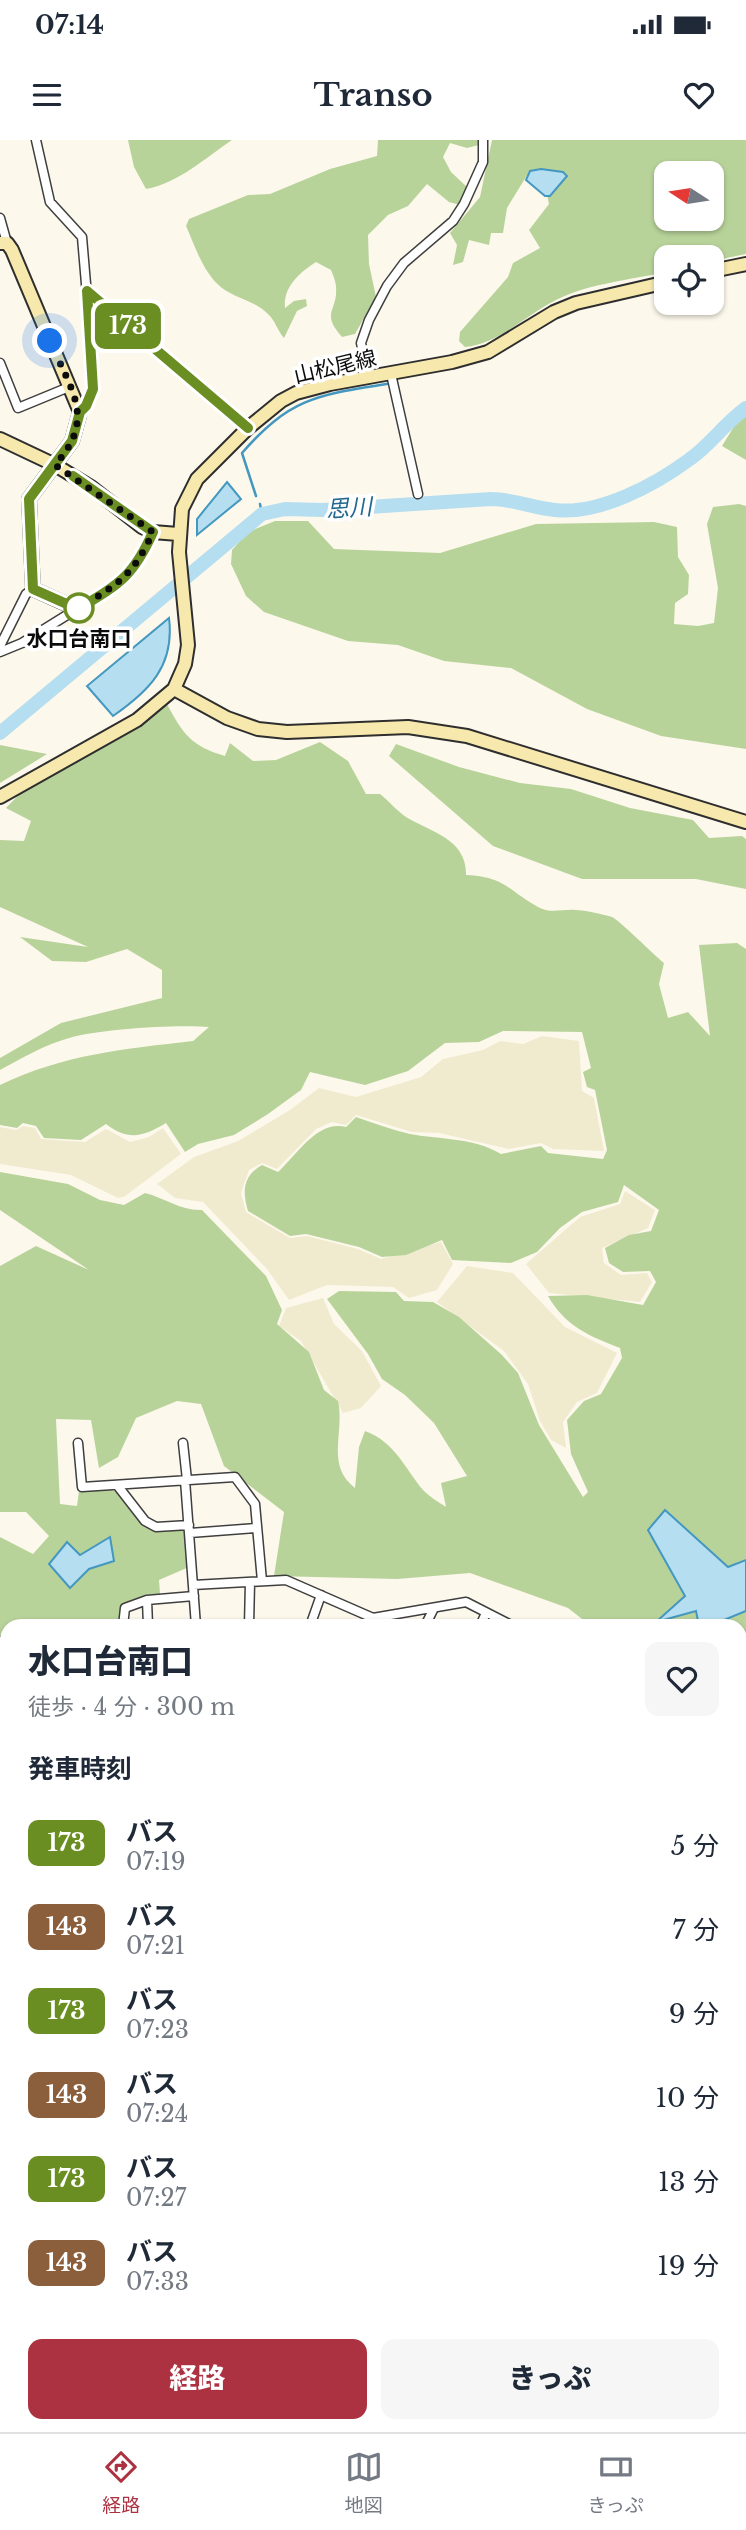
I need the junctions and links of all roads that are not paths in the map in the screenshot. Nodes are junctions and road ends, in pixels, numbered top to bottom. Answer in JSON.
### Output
{"nodes":[{"id":1,"x":36,"y":140,"type":"edge"},
{"id":2,"x":483,"y":140,"type":"edge"},
{"id":3,"x":0,"y":218,"type":"edge"},
{"id":4,"x":3,"y":243,"type":"edge"},
{"id":5,"x":746,"y":264,"type":"edge"},
{"id":6,"x":724,"y":269,"type":"edge"},
{"id":7,"x":654,"y":285,"type":"edge"},
{"id":8,"x":87,"y":291,"type":"junction"},
{"id":9,"x":0,"y":363,"type":"edge"},
{"id":10,"x":391,"y":374,"type":"junction"},
{"id":11,"x":369,"y":378,"type":"junction"},
{"id":12,"x":69,"y":387,"type":"junction"},
{"id":13,"x":80,"y":412,"type":"junction"},
{"id":14,"x":248,"y":428,"type":"junction"},
{"id":15,"x":0,"y":439,"type":"edge"},
{"id":16,"x":55,"y":465,"type":"junction"},
{"id":17,"x":418,"y":494,"type":"dead end"},
{"id":18,"x":153,"y":532,"type":"junction"},
{"id":19,"x":178,"y":534,"type":"junction"},
{"id":20,"x":33,"y":589,"type":"junction"},
{"id":21,"x":78,"y":609,"type":"junction"},
{"id":22,"x":0,"y":646,"type":"edge"},
{"id":23,"x":0,"y":653,"type":"edge"},
{"id":24,"x":174,"y":689,"type":"junction"},
{"id":25,"x":0,"y":797,"type":"edge"},
{"id":26,"x":746,"y":821,"type":"edge"},
{"id":27,"x":78,"y":1443,"type":"dead end"},
{"id":28,"x":183,"y":1443,"type":"dead end"},
{"id":29,"x":186,"y":1480,"type":"junction"},
{"id":30,"x":117,"y":1485,"type":"junction"},
{"id":31,"x":257,"y":1528,"type":"junction"},
{"id":32,"x":190,"y":1529,"type":"junction"},
{"id":33,"x":261,"y":1581,"type":"junction"},
{"id":34,"x":250,"y":1582,"type":"junction"},
{"id":35,"x":194,"y":1586,"type":"junction"},
{"id":36,"x":321,"y":1595,"type":"junction"},
{"id":37,"x":194,"y":1596,"type":"junction"},
{"id":38,"x":147,"y":1600,"type":"junction"},
{"id":39,"x":434,"y":1608,"type":"junction"},
{"id":40,"x":486,"y":1613,"type":"junction"},
{"id":41,"x":124,"y":1619,"type":"edge"},
{"id":42,"x":148,"y":1619,"type":"edge"},
{"id":43,"x":196,"y":1619,"type":"edge"},
{"id":44,"x":249,"y":1619,"type":"edge"},
{"id":45,"x":312,"y":1619,"type":"edge"},
{"id":46,"x":365,"y":1619,"type":"edge"},
{"id":47,"x":384,"y":1619,"type":"edge"},
{"id":48,"x":428,"y":1619,"type":"edge"},
{"id":49,"x":483,"y":1619,"type":"edge"},
{"id":50,"x":498,"y":1619,"type":"edge"}],
"edges":[{"from":1,"to":8,"type":"street"},
{"from":2,"to":11,"type":"street"},
{"from":3,"to":4,"type":"street"},
{"from":4,"to":12,"type":"street"},
{"from":5,"to":6,"type":"street"},
{"from":7,"to":10,"type":"street","name":"山松尾線"},
{"from":8,"to":13,"type":"street"},
{"from":8,"to":14,"type":"street"},
{"from":9,"to":12,"type":"street"},
{"from":10,"to":11,"type":"street","name":"山松尾線"},
{"from":10,"to":17,"type":"street"},
{"from":11,"to":14,"type":"street","name":"山松尾線"},
{"from":12,"to":13,"type":"street"},
{"from":13,"to":16,"type":"street"},
{"from":14,"to":19,"type":"street","name":"山松尾線"},
{"from":15,"to":16,"type":"street"},
{"from":16,"to":18,"type":"street"},
{"from":16,"to":20,"type":"street"},
{"from":18,"to":19,"type":"street"},
{"from":18,"to":21,"type":"street"},
{"from":19,"to":24,"type":"street","name":"山松尾線"},
{"from":20,"to":21,"type":"street"},
{"from":20,"to":22,"type":"street"},
{"from":21,"to":23,"type":"street"},
{"from":24,"to":25,"type":"street","name":"山松尾線"},
{"from":24,"to":26,"type":"street"},
{"from":27,"to":30,"type":"street"},
{"from":28,"to":29,"type":"street"},
{"from":29,"to":30,"type":"street"},
{"from":29,"to":31,"type":"street"},
{"from":29,"to":32,"type":"street"},
{"from":30,"to":32,"type":"street"},
{"from":31,"to":32,"type":"street"},
{"from":31,"to":33,"type":"street"},
{"from":32,"to":35,"type":"street"},
{"from":33,"to":34,"type":"street"},
{"from":33,"to":36,"type":"street"},
{"from":34,"to":35,"type":"street"},
{"from":34,"to":44,"type":"street"},
{"from":35,"to":37,"type":"street"},
{"from":36,"to":45,"type":"street"},
{"from":36,"to":46,"type":"street"},
{"from":37,"to":38,"type":"street"},
{"from":37,"to":43,"type":"street"},
{"from":38,"to":41,"type":"street"},
{"from":38,"to":42,"type":"street"},
{"from":39,"to":40,"type":"street"},
{"from":39,"to":47,"type":"street"},
{"from":39,"to":48,"type":"street"},
{"from":40,"to":49,"type":"street"},
{"from":40,"to":50,"type":"street"}]}
